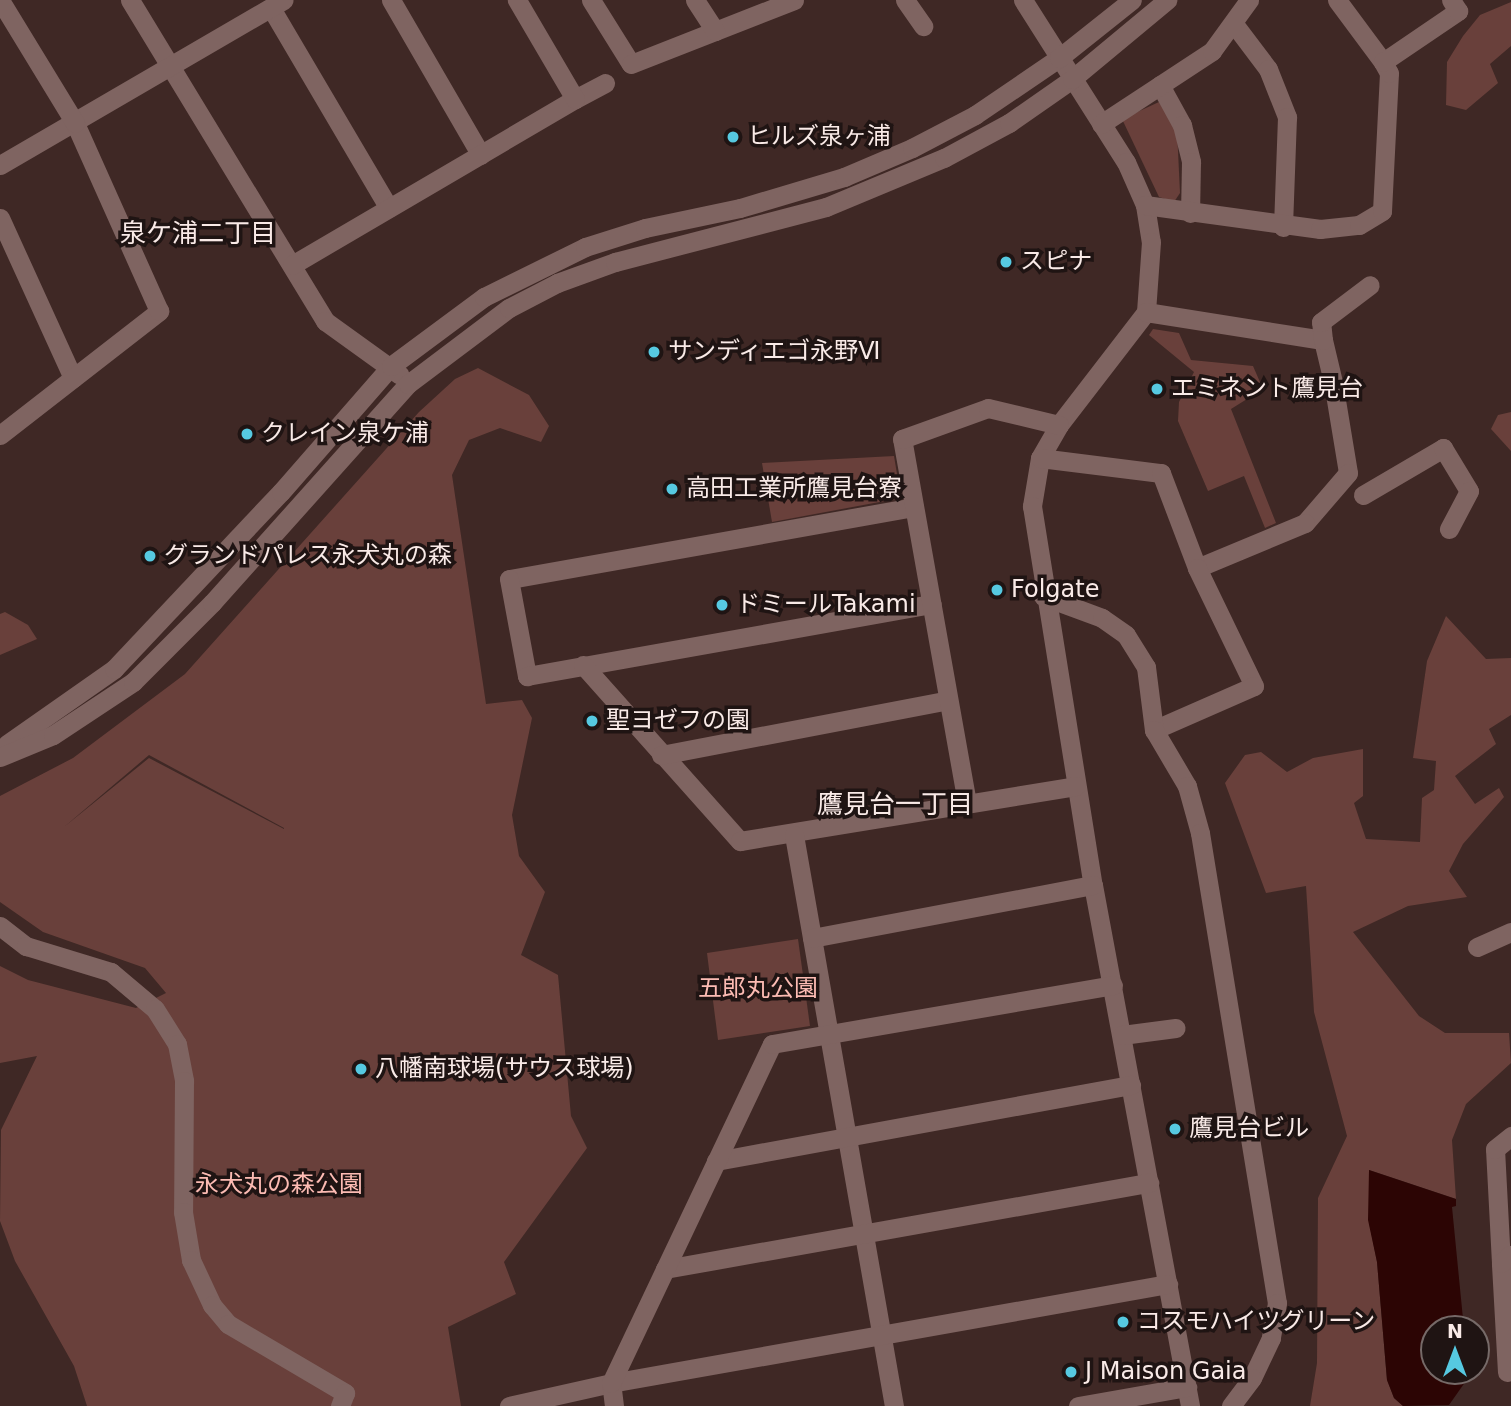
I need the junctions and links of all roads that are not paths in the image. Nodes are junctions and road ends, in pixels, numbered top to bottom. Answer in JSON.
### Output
{"nodes":[{"id":1,"x":0,"y":0,"type":"edge"},
{"id":2,"x":130,"y":0,"type":"edge"},
{"id":3,"x":391,"y":0,"type":"edge"},
{"id":4,"x":517,"y":0,"type":"edge"},
{"id":5,"x":591,"y":0,"type":"edge"},
{"id":6,"x":695,"y":0,"type":"edge"},
{"id":7,"x":794,"y":0,"type":"edge"},
{"id":8,"x":905,"y":0,"type":"edge"},
{"id":9,"x":1023,"y":0,"type":"edge"},
{"id":10,"x":1132,"y":0,"type":"edge"},
{"id":11,"x":1167,"y":0,"type":"edge"},
{"id":12,"x":1249,"y":0,"type":"edge"},
{"id":13,"x":1337,"y":0,"type":"edge"},
{"id":14,"x":1451,"y":0,"type":"edge"},
{"id":15,"x":277,"y":4,"type":"edge"},
{"id":16,"x":1234,"y":24,"type":"junction"},
{"id":17,"x":923,"y":26,"type":"dead end"},
{"id":18,"x":715,"y":31,"type":"junction"},
{"id":19,"x":1059,"y":58,"type":"junction"},
{"id":20,"x":1383,"y":62,"type":"junction"},
{"id":21,"x":169,"y":67,"type":"junction"},
{"id":22,"x":1072,"y":79,"type":"junction"},
{"id":23,"x":605,"y":83,"type":"dead end"},
{"id":24,"x":1160,"y":85,"type":"junction"},
{"id":25,"x":575,"y":99,"type":"junction"},
{"id":26,"x":75,"y":123,"type":"junction"},
{"id":27,"x":1101,"y":124,"type":"junction"},
{"id":28,"x":481,"y":155,"type":"junction"},
{"id":29,"x":0,"y":165,"type":"edge"},
{"id":30,"x":1145,"y":205,"type":"junction"},
{"id":31,"x":389,"y":208,"type":"junction"},
{"id":32,"x":1190,"y":213,"type":"junction"},
{"id":33,"x":0,"y":218,"type":"edge"},
{"id":34,"x":1283,"y":227,"type":"junction"},
{"id":35,"x":292,"y":265,"type":"junction"},
{"id":36,"x":1370,"y":285,"type":"dead end"},
{"id":37,"x":1146,"y":312,"type":"junction"},
{"id":38,"x":1323,"y":340,"type":"junction"},
{"id":39,"x":391,"y":366,"type":"junction"},
{"id":40,"x":73,"y":378,"type":"junction"},
{"id":41,"x":408,"y":384,"type":"junction"},
{"id":42,"x":1059,"y":425,"type":"junction"},
{"id":43,"x":0,"y":435,"type":"edge"},
{"id":44,"x":1040,"y":458,"type":"junction"},
{"id":45,"x":1363,"y":495,"type":"dead end"},
{"id":46,"x":914,"y":507,"type":"junction"},
{"id":47,"x":1449,"y":529,"type":"dead end"},
{"id":48,"x":1197,"y":568,"type":"junction"},
{"id":49,"x":1044,"y":596,"type":"junction"},
{"id":50,"x":932,"y":604,"type":"junction"},
{"id":51,"x":583,"y":666,"type":"junction"},
{"id":52,"x":948,"y":700,"type":"junction"},
{"id":53,"x":1154,"y":730,"type":"junction"},
{"id":54,"x":0,"y":748,"type":"edge"},
{"id":55,"x":661,"y":755,"type":"junction"},
{"id":56,"x":0,"y":757,"type":"edge"},
{"id":57,"x":1076,"y":786,"type":"junction"},
{"id":58,"x":967,"y":803,"type":"junction"},
{"id":59,"x":794,"y":835,"type":"junction"},
{"id":60,"x":1093,"y":885,"type":"junction"},
{"id":61,"x":0,"y":926,"type":"edge"},
{"id":62,"x":1511,"y":932,"type":"edge"},
{"id":63,"x":812,"y":938,"type":"junction"},
{"id":64,"x":1477,"y":947,"type":"dead end"},
{"id":65,"x":1112,"y":985,"type":"junction"},
{"id":66,"x":1176,"y":1028,"type":"dead end"},
{"id":67,"x":829,"y":1035,"type":"junction"},
{"id":68,"x":1122,"y":1035,"type":"junction"},
{"id":69,"x":1131,"y":1085,"type":"junction"},
{"id":70,"x":1511,"y":1136,"type":"edge"},
{"id":71,"x":847,"y":1138,"type":"junction"},
{"id":72,"x":716,"y":1161,"type":"junction"},
{"id":73,"x":1149,"y":1183,"type":"junction"},
{"id":74,"x":864,"y":1237,"type":"junction"},
{"id":75,"x":1506,"y":1259,"type":"edge"},
{"id":76,"x":665,"y":1269,"type":"junction"},
{"id":77,"x":1168,"y":1284,"type":"junction"},
{"id":78,"x":882,"y":1337,"type":"junction"},
{"id":79,"x":1507,"y":1372,"type":"dead end"},
{"id":80,"x":611,"y":1383,"type":"junction"},
{"id":81,"x":1189,"y":1397,"type":"edge"},
{"id":82,"x":340,"y":1406,"type":"edge"},
{"id":83,"x":509,"y":1406,"type":"edge"},
{"id":84,"x":614,"y":1406,"type":"edge"},
{"id":85,"x":894,"y":1406,"type":"edge"},
{"id":86,"x":1077,"y":1406,"type":"edge"},
{"id":87,"x":1231,"y":1406,"type":"edge"}],
"edges":[{"from":1,"to":26,"type":"street"},
{"from":2,"to":21,"type":"street"},
{"from":3,"to":28,"type":"street"},
{"from":4,"to":25,"type":"street"},
{"from":5,"to":18,"type":"street"},
{"from":6,"to":18,"type":"street"},
{"from":7,"to":18,"type":"street"},
{"from":8,"to":17,"type":"street"},
{"from":9,"to":19,"type":"street"},
{"from":10,"to":19,"type":"street"},
{"from":11,"to":22,"type":"street"},
{"from":12,"to":16,"type":"street"},
{"from":13,"to":20,"type":"street"},
{"from":14,"to":20,"type":"street"},
{"from":15,"to":21,"type":"street"},
{"from":15,"to":31,"type":"street"},
{"from":16,"to":24,"type":"street"},
{"from":16,"to":34,"type":"street"},
{"from":19,"to":22,"type":"street"},
{"from":19,"to":39,"type":"street"},
{"from":20,"to":34,"type":"street"},
{"from":21,"to":26,"type":"street"},
{"from":21,"to":35,"type":"street"},
{"from":22,"to":27,"type":"street"},
{"from":22,"to":41,"type":"street"},
{"from":23,"to":25,"type":"street"},
{"from":24,"to":27,"type":"street"},
{"from":24,"to":32,"type":"street"},
{"from":25,"to":28,"type":"street"},
{"from":26,"to":29,"type":"street"},
{"from":26,"to":40,"type":"street"},
{"from":27,"to":30,"type":"street"},
{"from":28,"to":31,"type":"street"},
{"from":30,"to":32,"type":"street"},
{"from":30,"to":37,"type":"street"},
{"from":31,"to":35,"type":"street"},
{"from":32,"to":34,"type":"street"},
{"from":33,"to":40,"type":"street"},
{"from":35,"to":39,"type":"street"},
{"from":36,"to":38,"type":"street"},
{"from":37,"to":38,"type":"street"},
{"from":37,"to":42,"type":"street"},
{"from":38,"to":48,"type":"street"},
{"from":39,"to":41,"type":"street"},
{"from":39,"to":54,"type":"street"},
{"from":40,"to":43,"type":"street"},
{"from":41,"to":56,"type":"street"},
{"from":42,"to":44,"type":"street"},
{"from":42,"to":46,"type":"street"},
{"from":44,"to":48,"type":"street"},
{"from":44,"to":49,"type":"street"},
{"from":45,"to":47,"type":"street"},
{"from":46,"to":50,"type":"street"},
{"from":46,"to":51,"type":"street"},
{"from":48,"to":53,"type":"street"},
{"from":49,"to":53,"type":"street"},
{"from":49,"to":57,"type":"street"},
{"from":50,"to":51,"type":"street"},
{"from":50,"to":52,"type":"street"},
{"from":51,"to":55,"type":"street"},
{"from":52,"to":55,"type":"street"},
{"from":52,"to":58,"type":"street"},
{"from":53,"to":87,"type":"street"},
{"from":55,"to":59,"type":"street"},
{"from":57,"to":58,"type":"street"},
{"from":57,"to":60,"type":"street"},
{"from":58,"to":59,"type":"street"},
{"from":59,"to":63,"type":"street"},
{"from":60,"to":63,"type":"street"},
{"from":60,"to":65,"type":"street"},
{"from":61,"to":82,"type":"street"},
{"from":62,"to":64,"type":"street"},
{"from":63,"to":67,"type":"street"},
{"from":65,"to":67,"type":"street"},
{"from":65,"to":68,"type":"street"},
{"from":66,"to":68,"type":"street"},
{"from":67,"to":71,"type":"street"},
{"from":67,"to":72,"type":"street"},
{"from":68,"to":69,"type":"street"},
{"from":69,"to":71,"type":"street"},
{"from":69,"to":73,"type":"street"},
{"from":70,"to":75,"type":"street"},
{"from":71,"to":72,"type":"street"},
{"from":71,"to":74,"type":"street"},
{"from":72,"to":76,"type":"street"},
{"from":73,"to":74,"type":"street"},
{"from":73,"to":77,"type":"street"},
{"from":74,"to":76,"type":"street"},
{"from":74,"to":78,"type":"street"},
{"from":75,"to":79,"type":"street"},
{"from":76,"to":80,"type":"street"},
{"from":77,"to":78,"type":"street"},
{"from":77,"to":81,"type":"street"},
{"from":78,"to":80,"type":"street"},
{"from":78,"to":85,"type":"street"},
{"from":80,"to":83,"type":"street"},
{"from":80,"to":84,"type":"street"},
{"from":81,"to":86,"type":"street"}]}
